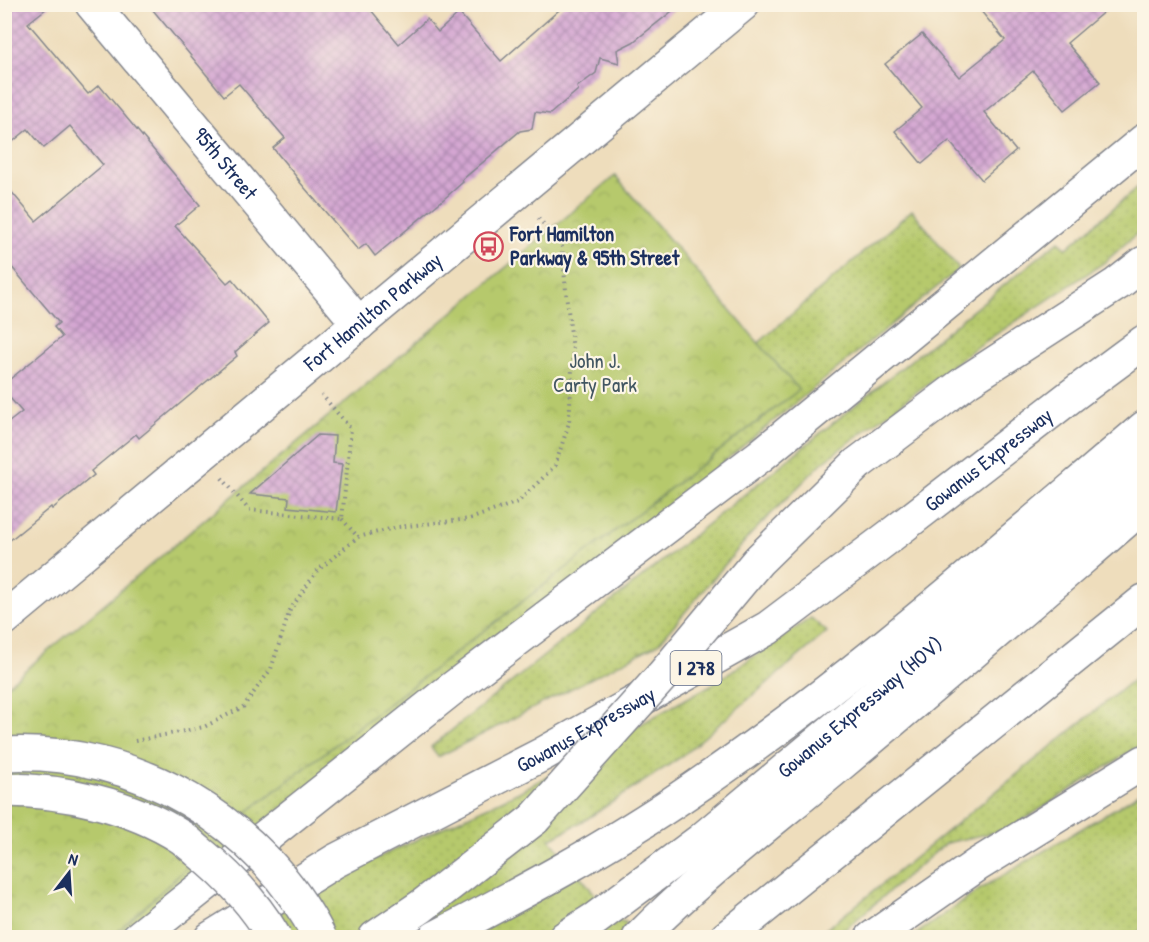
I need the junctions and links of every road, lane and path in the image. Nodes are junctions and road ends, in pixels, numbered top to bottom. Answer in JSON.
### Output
{"nodes":[{"id":1,"x":92,"y":4,"type":"edge"},
{"id":2,"x":731,"y":8,"type":"edge"},
{"id":3,"x":1144,"y":141,"type":"edge"},
{"id":4,"x":517,"y":193,"type":"junction"},
{"id":5,"x":1144,"y":263,"type":"edge"},
{"id":6,"x":359,"y":324,"type":"junction"},
{"id":7,"x":1144,"y":342,"type":"edge"},
{"id":8,"x":302,"y":372,"type":"junction"},
{"id":9,"x":1144,"y":428,"type":"edge"},
{"id":10,"x":202,"y":454,"type":"junction"},
{"id":11,"x":1144,"y":465,"type":"edge"},
{"id":12,"x":1144,"y":506,"type":"edge"},
{"id":13,"x":342,"y":519,"type":"junction"},
{"id":14,"x":358,"y":537,"type":"junction"},
{"id":15,"x":1144,"y":601,"type":"edge"},
{"id":16,"x":1144,"y":615,"type":"edge"},
{"id":17,"x":4,"y":619,"type":"edge"},
{"id":18,"x":1070,"y":662,"type":"junction"},
{"id":19,"x":134,"y":741,"type":"dead end"},
{"id":20,"x":4,"y":754,"type":"edge"},
{"id":21,"x":1144,"y":762,"type":"edge"},
{"id":22,"x":4,"y":770,"type":"edge"},
{"id":23,"x":4,"y":790,"type":"edge"},
{"id":24,"x":4,"y":806,"type":"edge"},
{"id":25,"x":643,"y":934,"type":"edge"},
{"id":26,"x":138,"y":938,"type":"edge"},
{"id":27,"x":212,"y":938,"type":"edge"},
{"id":28,"x":256,"y":938,"type":"edge"},
{"id":29,"x":275,"y":938,"type":"edge"},
{"id":30,"x":301,"y":938,"type":"edge"},
{"id":31,"x":320,"y":938,"type":"edge"},
{"id":32,"x":375,"y":938,"type":"edge"},
{"id":33,"x":435,"y":938,"type":"edge"},
{"id":34,"x":565,"y":938,"type":"edge"},
{"id":35,"x":726,"y":938,"type":"edge"},
{"id":36,"x":872,"y":938,"type":"edge"}],
"edges":[{"from":1,"to":6,"type":"main road","name":"95th Street"},
{"from":2,"to":4,"type":"main road","name":"Fort Hamilton Parkway"},
{"from":3,"to":26,"type":"main road"},
{"from":4,"to":6,"type":"main road","name":"Fort Hamilton Parkway"},
{"from":4,"to":14,"type":"path"},
{"from":5,"to":32,"type":"main road","bridge":true},
{"from":6,"to":8,"type":"main road","name":"Fort Hamilton Parkway"},
{"from":7,"to":27,"type":"main road","name":"Gowanus Expressway","number":"I 278"},
{"from":8,"to":10,"type":"main road","name":"Fort Hamilton Parkway"},
{"from":8,"to":13,"type":"path"},
{"from":9,"to":33,"type":"main road"},
{"from":10,"to":13,"type":"path"},
{"from":10,"to":17,"type":"main road","name":"Fort Hamilton Parkway"},
{"from":11,"to":34,"type":"main road","name":"Gowanus Expressway (HOV)"},
{"from":12,"to":25,"type":"main road"},
{"from":13,"to":14,"type":"path"},
{"from":14,"to":19,"type":"path"},
{"from":15,"to":18,"type":"main road"},
{"from":16,"to":18,"type":"main road"},
{"from":18,"to":35,"type":"main road"},
{"from":20,"to":31,"type":"main road","bridge":true},
{"from":21,"to":36,"type":"main road"},
{"from":22,"to":30,"type":"main road"},
{"from":23,"to":29,"type":"main road","bridge":true},
{"from":24,"to":28,"type":"main road"}]}
